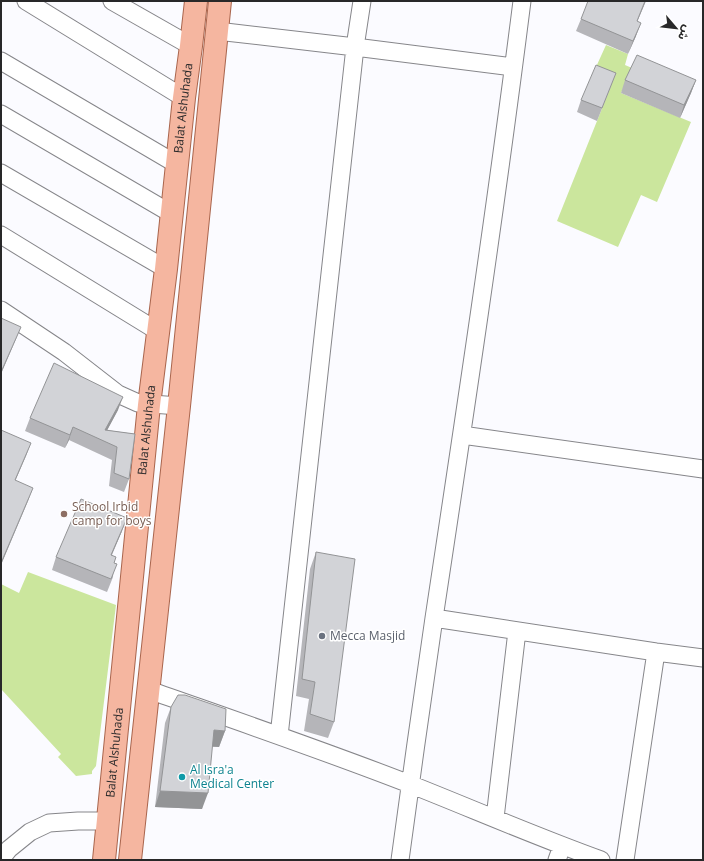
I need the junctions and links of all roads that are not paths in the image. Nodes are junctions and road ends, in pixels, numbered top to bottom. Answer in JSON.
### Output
{"nodes":[{"id":1,"x":26,"y":1,"type":"edge"},
{"id":2,"x":112,"y":1,"type":"edge"},
{"id":3,"x":196,"y":1,"type":"edge"},
{"id":4,"x":220,"y":1,"type":"edge"},
{"id":5,"x":362,"y":1,"type":"edge"},
{"id":6,"x":522,"y":1,"type":"edge"},
{"id":7,"x":217,"y":31,"type":"junction"},
{"id":8,"x":191,"y":46,"type":"junction"},
{"id":9,"x":355,"y":47,"type":"junction"},
{"id":10,"x":1,"y":61,"type":"edge"},
{"id":11,"x":513,"y":68,"type":"junction"},
{"id":12,"x":184,"y":98,"type":"junction"},
{"id":13,"x":1,"y":114,"type":"edge"},
{"id":14,"x":178,"y":165,"type":"junction"},
{"id":15,"x":1,"y":173,"type":"edge"},
{"id":16,"x":172,"y":214,"type":"junction"},
{"id":17,"x":1,"y":235,"type":"edge"},
{"id":18,"x":166,"y":269,"type":"junction"},
{"id":19,"x":1,"y":310,"type":"edge"},
{"id":20,"x":159,"y":332,"type":"junction"},
{"id":21,"x":149,"y":405,"type":"junction"},
{"id":22,"x":179,"y":406,"type":"junction"},
{"id":23,"x":462,"y":435,"type":"junction"},
{"id":24,"x":703,"y":469,"type":"edge"},
{"id":25,"x":434,"y":618,"type":"junction"},
{"id":26,"x":517,"y":631,"type":"junction"},
{"id":27,"x":656,"y":652,"type":"junction"},
{"id":28,"x":703,"y":658,"type":"edge"},
{"id":29,"x":149,"y":690,"type":"junction"},
{"id":30,"x":279,"y":736,"type":"junction"},
{"id":31,"x":411,"y":784,"type":"junction"},
{"id":32,"x":495,"y":818,"type":"junction"},
{"id":33,"x":108,"y":821,"type":"junction"},
{"id":34,"x":559,"y":853,"type":"edge"},
{"id":35,"x":2,"y":855,"type":"edge"},
{"id":36,"x":104,"y":860,"type":"edge"},
{"id":37,"x":130,"y":860,"type":"edge"},
{"id":38,"x":400,"y":860,"type":"edge"},
{"id":39,"x":601,"y":860,"type":"edge"},
{"id":40,"x":625,"y":860,"type":"edge"}],
"edges":[{"from":1,"to":12,"type":"street"},
{"from":2,"to":8,"type":"street"},
{"from":3,"to":8,"type":"main road","name":"Balat Alshuhada"},
{"from":4,"to":7,"type":"main road"},
{"from":5,"to":9,"type":"street"},
{"from":6,"to":11,"type":"street"},
{"from":7,"to":9,"type":"street"},
{"from":7,"to":22,"type":"main road"},
{"from":8,"to":12,"type":"main road","name":"Balat Alshuhada"},
{"from":9,"to":11,"type":"street"},
{"from":9,"to":30,"type":"street"},
{"from":10,"to":14,"type":"street"},
{"from":11,"to":23,"type":"street"},
{"from":12,"to":14,"type":"main road","name":"Balat Alshuhada"},
{"from":13,"to":16,"type":"street"},
{"from":14,"to":16,"type":"main road","name":"Balat Alshuhada"},
{"from":15,"to":18,"type":"street"},
{"from":16,"to":18,"type":"main road","name":"Balat Alshuhada"},
{"from":17,"to":20,"type":"street"},
{"from":18,"to":20,"type":"main road","name":"Balat Alshuhada"},
{"from":19,"to":21,"type":"street"},
{"from":20,"to":21,"type":"main road","name":"Balat Alshuhada"},
{"from":21,"to":22,"type":"street"},
{"from":21,"to":33,"type":"main road","name":"Balat Alshuhada"},
{"from":22,"to":29,"type":"main road"},
{"from":23,"to":24,"type":"street"},
{"from":23,"to":25,"type":"street"},
{"from":25,"to":26,"type":"street"},
{"from":25,"to":31,"type":"street"},
{"from":26,"to":27,"type":"street"},
{"from":26,"to":32,"type":"street"},
{"from":27,"to":28,"type":"street"},
{"from":27,"to":40,"type":"street"},
{"from":29,"to":30,"type":"street"},
{"from":29,"to":37,"type":"main road"},
{"from":30,"to":31,"type":"street"},
{"from":31,"to":32,"type":"street"},
{"from":31,"to":38,"type":"street"},
{"from":32,"to":34,"type":"street"},
{"from":33,"to":35,"type":"street"},
{"from":33,"to":36,"type":"main road","name":"Balat Alshuhada"},
{"from":34,"to":39,"type":"street"}]}
